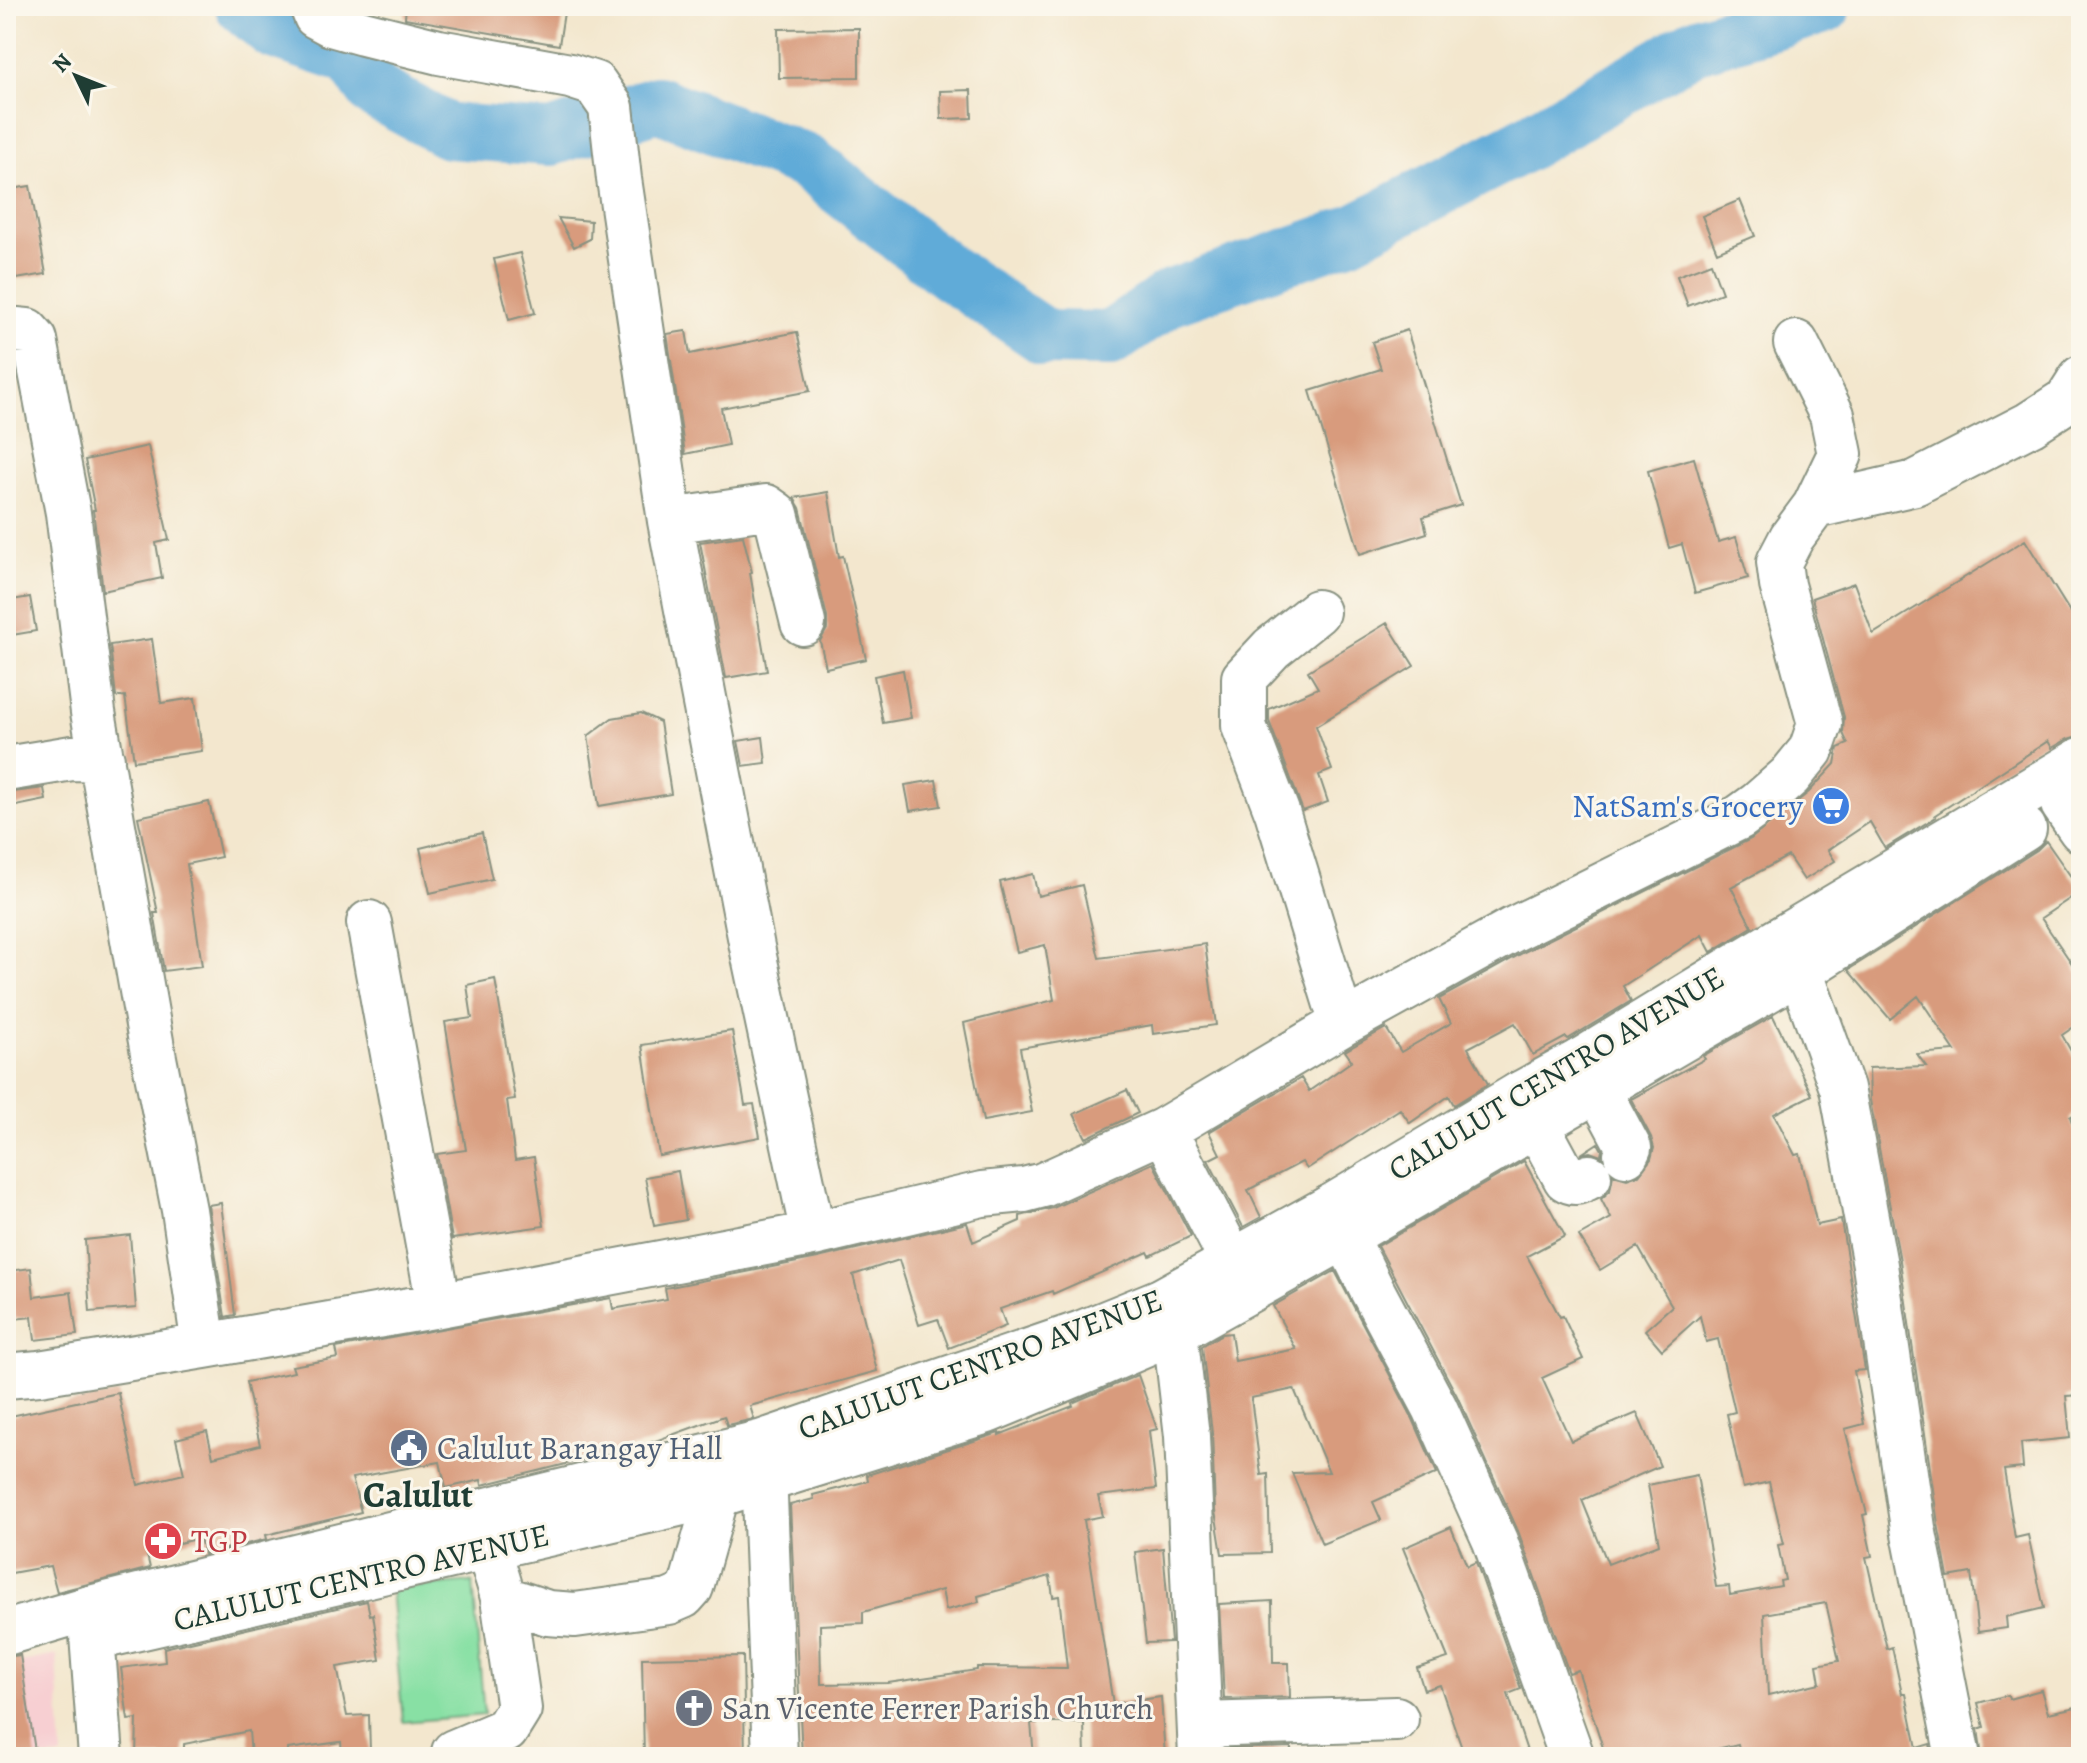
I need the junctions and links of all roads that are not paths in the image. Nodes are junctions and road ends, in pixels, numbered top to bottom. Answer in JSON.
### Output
{"nodes":[{"id":1,"x":312,"y":6,"type":"edge"},
{"id":2,"x":6,"y":329,"type":"edge"},
{"id":3,"x":1796,"y":343,"type":"dead end"},
{"id":4,"x":2081,"y":378,"type":"edge"},
{"id":5,"x":1815,"y":506,"type":"junction"},
{"id":6,"x":670,"y":521,"type":"junction"},
{"id":7,"x":1317,"y":612,"type":"dead end"},
{"id":8,"x":803,"y":623,"type":"dead end"},
{"id":9,"x":102,"y":759,"type":"junction"},
{"id":10,"x":2081,"y":760,"type":"edge"},
{"id":11,"x":6,"y":769,"type":"edge"},
{"id":12,"x":2075,"y":809,"type":"edge"},
{"id":13,"x":369,"y":923,"type":"dead end"},
{"id":14,"x":1791,"y":954,"type":"junction"},
{"id":15,"x":1342,"y":1024,"type":"junction"},
{"id":16,"x":1591,"y":1075,"type":"junction"},
{"id":17,"x":1529,"y":1109,"type":"junction"},
{"id":18,"x":1164,"y":1130,"type":"junction"},
{"id":19,"x":1626,"y":1154,"type":"dead end"},
{"id":20,"x":1589,"y":1177,"type":"dead end"},
{"id":21,"x":1339,"y":1221,"type":"junction"},
{"id":22,"x":813,"y":1234,"type":"junction"},
{"id":23,"x":1239,"y":1276,"type":"junction"},
{"id":24,"x":439,"y":1305,"type":"junction"},
{"id":25,"x":1168,"y":1316,"type":"junction"},
{"id":26,"x":204,"y":1346,"type":"junction"},
{"id":27,"x":6,"y":1376,"type":"edge"},
{"id":28,"x":763,"y":1461,"type":"junction"},
{"id":29,"x":717,"y":1495,"type":"junction"},
{"id":30,"x":481,"y":1530,"type":"junction"},
{"id":31,"x":503,"y":1598,"type":"junction"},
{"id":32,"x":92,"y":1622,"type":"junction"},
{"id":33,"x":6,"y":1635,"type":"edge"},
{"id":34,"x":1396,"y":1719,"type":"dead end"},
{"id":35,"x":1201,"y":1741,"type":"edge"},
{"id":36,"x":454,"y":1752,"type":"dead end"},
{"id":37,"x":101,"y":1757,"type":"edge"},
{"id":38,"x":775,"y":1757,"type":"edge"},
{"id":39,"x":1572,"y":1757,"type":"edge"},
{"id":40,"x":1958,"y":1757,"type":"edge"}],
"edges":[{"from":1,"to":6,"type":"street"},
{"from":2,"to":9,"type":"street"},
{"from":3,"to":5,"type":"street"},
{"from":4,"to":5,"type":"street"},
{"from":5,"to":15,"type":"street"},
{"from":6,"to":8,"type":"street"},
{"from":6,"to":22,"type":"street"},
{"from":7,"to":15,"type":"street"},
{"from":9,"to":11,"type":"street"},
{"from":9,"to":26,"type":"street"},
{"from":10,"to":14,"type":"street","name":"CALULUT CENTRO AVENUE"},
{"from":12,"to":14,"type":"street","name":"CALULUT CENTRO AVENUE"},
{"from":13,"to":24,"type":"street"},
{"from":14,"to":16,"type":"street","name":"CALULUT CENTRO AVENUE"},
{"from":14,"to":40,"type":"street"},
{"from":15,"to":18,"type":"street"},
{"from":16,"to":17,"type":"street","name":"CALULUT CENTRO AVENUE"},
{"from":16,"to":19,"type":"street"},
{"from":17,"to":20,"type":"street"},
{"from":17,"to":21,"type":"street","name":"CALULUT CENTRO AVENUE"},
{"from":18,"to":22,"type":"street"},
{"from":18,"to":23,"type":"street"},
{"from":21,"to":23,"type":"street","name":"CALULUT CENTRO AVENUE"},
{"from":21,"to":39,"type":"street"},
{"from":22,"to":24,"type":"street"},
{"from":23,"to":25,"type":"street","name":"CALULUT CENTRO AVENUE"},
{"from":24,"to":26,"type":"street"},
{"from":25,"to":28,"type":"street","name":"CALULUT CENTRO AVENUE"},
{"from":25,"to":35,"type":"street"},
{"from":26,"to":27,"type":"street"},
{"from":28,"to":29,"type":"street","name":"CALULUT CENTRO AVENUE"},
{"from":28,"to":30,"type":"street","name":"CALULUT CENTRO AVENUE"},
{"from":28,"to":38,"type":"street"},
{"from":29,"to":30,"type":"street","name":"CALULUT CENTRO AVENUE"},
{"from":29,"to":31,"type":"street"},
{"from":30,"to":31,"type":"street"},
{"from":30,"to":32,"type":"street","name":"CALULUT CENTRO AVENUE"},
{"from":31,"to":36,"type":"street"},
{"from":32,"to":33,"type":"street","name":"CALULUT CENTRO AVENUE"},
{"from":32,"to":37,"type":"street"},
{"from":34,"to":35,"type":"street"}]}
